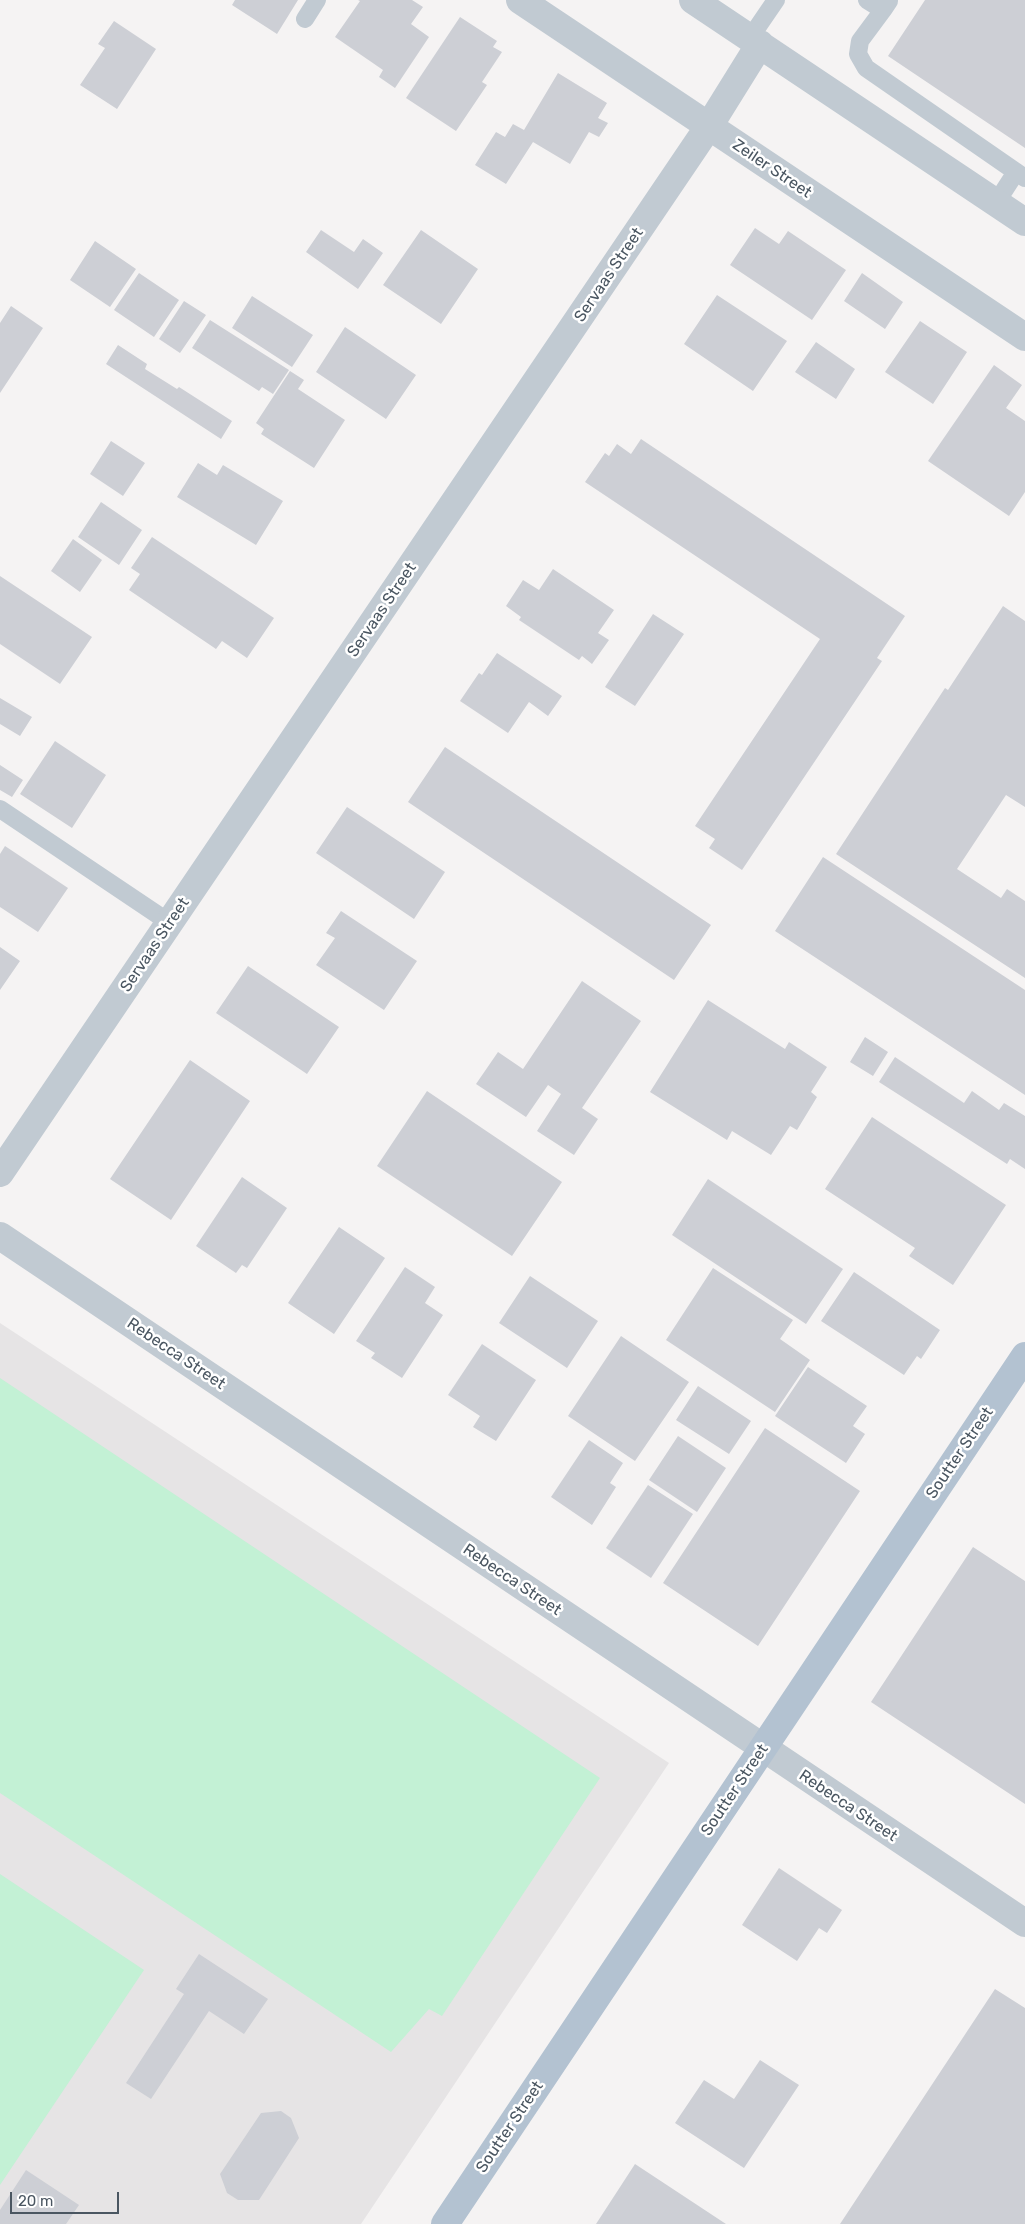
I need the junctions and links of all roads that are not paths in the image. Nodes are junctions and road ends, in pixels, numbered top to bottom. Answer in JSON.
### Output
{"nodes":[{"id":1,"x":317,"y":0,"type":"edge"},
{"id":2,"x":520,"y":0,"type":"edge"},
{"id":3,"x":693,"y":0,"type":"edge"},
{"id":4,"x":776,"y":0,"type":"edge"},
{"id":5,"x":868,"y":0,"type":"edge"},
{"id":6,"x":886,"y":5,"type":"edge"},
{"id":7,"x":305,"y":19,"type":"dead end"},
{"id":8,"x":755,"y":41,"type":"junction"},
{"id":9,"x":709,"y":126,"type":"junction"},
{"id":10,"x":1021,"y":175,"type":"edge"},
{"id":11,"x":996,"y":203,"type":"junction"},
{"id":12,"x":1025,"y":222,"type":"edge"},
{"id":13,"x":1025,"y":337,"type":"edge"},
{"id":14,"x":0,"y":809,"type":"edge"},
{"id":15,"x":170,"y":923,"type":"junction"},
{"id":16,"x":0,"y":1173,"type":"edge"},
{"id":17,"x":0,"y":1236,"type":"edge"},
{"id":18,"x":1025,"y":1356,"type":"edge"},
{"id":19,"x":762,"y":1748,"type":"junction"},
{"id":20,"x":1025,"y":1923,"type":"edge"},
{"id":21,"x":445,"y":2224,"type":"edge"}],
"edges":[{"from":1,"to":7,"type":"lane"},
{"from":2,"to":9,"type":"street","name":"Zeiler Street"},
{"from":3,"to":8,"type":"street"},
{"from":4,"to":8,"type":"lane"},
{"from":5,"to":6,"type":"lane"},
{"from":6,"to":10,"type":"lane"},
{"from":8,"to":9,"type":"street","name":"Servaas Street"},
{"from":8,"to":11,"type":"street"},
{"from":9,"to":13,"type":"street","name":"Zeiler Street"},
{"from":9,"to":15,"type":"street","name":"Servaas Street"},
{"from":10,"to":11,"type":"lane"},
{"from":11,"to":12,"type":"street"},
{"from":14,"to":15,"type":"lane"},
{"from":15,"to":16,"type":"street","name":"Servaas Street"},
{"from":17,"to":19,"type":"street","name":"Rebecca Street"},
{"from":18,"to":19,"type":"main road","name":"Soutter Street"},
{"from":19,"to":20,"type":"street","name":"Rebecca Street"},
{"from":19,"to":21,"type":"main road","name":"Soutter Street"}]}
